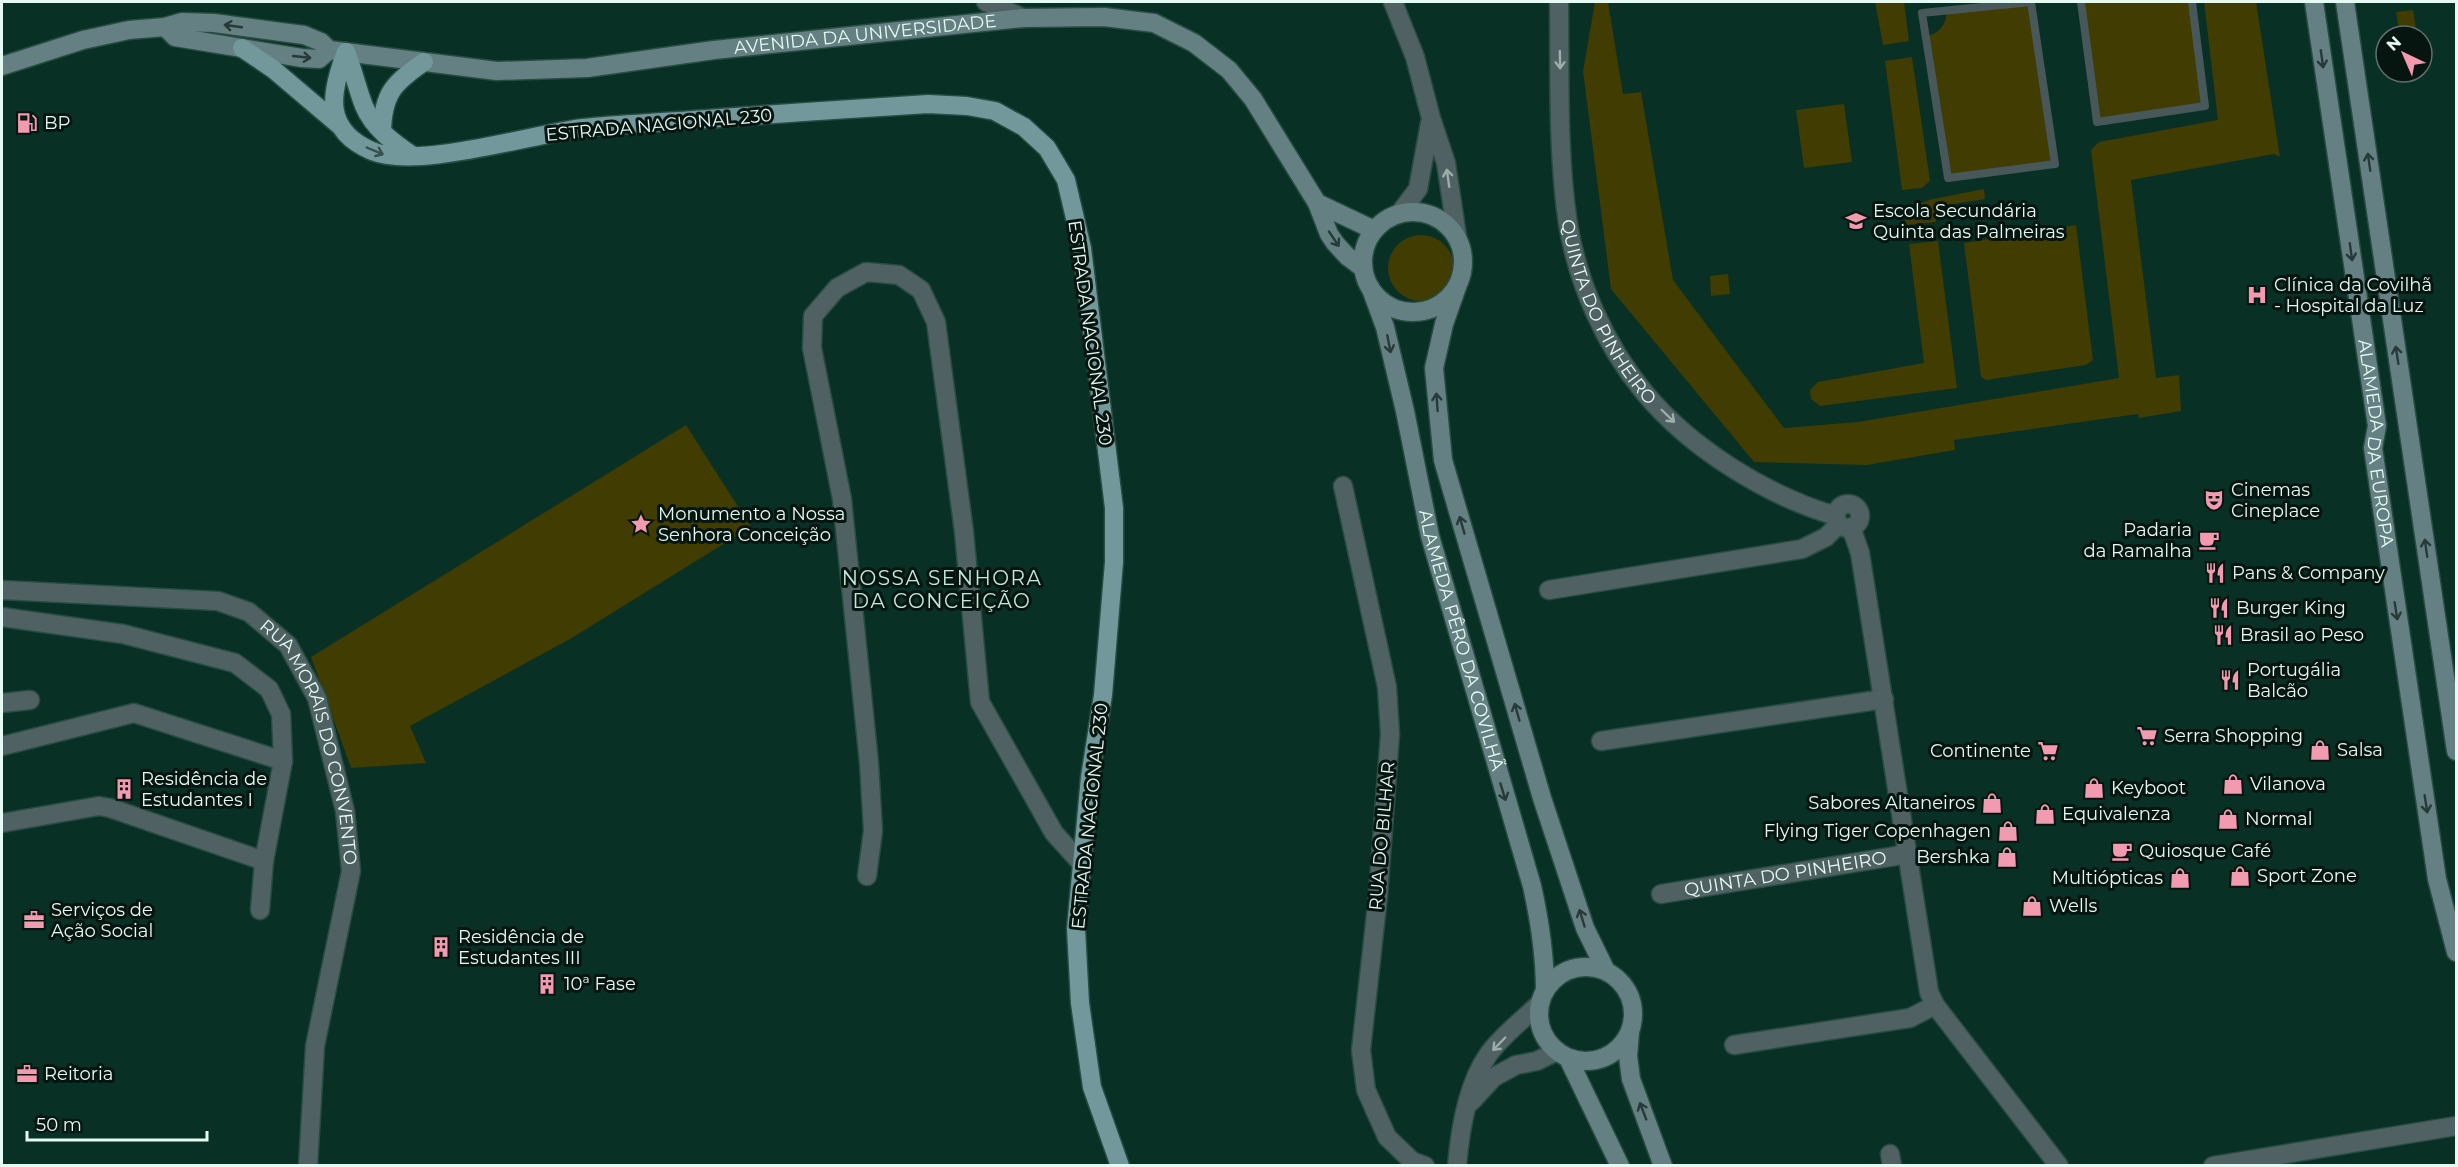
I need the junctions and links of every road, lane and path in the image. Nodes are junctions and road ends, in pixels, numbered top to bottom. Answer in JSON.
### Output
{"nodes":[{"id":1,"x":986,"y":2,"type":"edge"},
{"id":2,"x":1393,"y":2,"type":"edge"},
{"id":3,"x":1559,"y":2,"type":"edge"},
{"id":4,"x":2314,"y":2,"type":"edge"},
{"id":5,"x":2345,"y":2,"type":"edge"},
{"id":6,"x":1023,"y":18,"type":"junction"},
{"id":7,"x":165,"y":27,"type":"junction"},
{"id":8,"x":242,"y":48,"type":"junction"},
{"id":9,"x":337,"y":51,"type":"junction"},
{"id":10,"x":424,"y":62,"type":"junction"},
{"id":11,"x":2,"y":66,"type":"edge"},
{"id":12,"x":1431,"y":118,"type":"junction"},
{"id":13,"x":340,"y":126,"type":"junction"},
{"id":14,"x":382,"y":131,"type":"junction"},
{"id":15,"x":413,"y":156,"type":"junction"},
{"id":16,"x":1317,"y":203,"type":"junction"},
{"id":17,"x":1399,"y":214,"type":"junction"},
{"id":18,"x":1374,"y":230,"type":"junction"},
{"id":19,"x":1457,"y":236,"type":"junction"},
{"id":20,"x":1363,"y":268,"type":"junction"},
{"id":21,"x":1457,"y":287,"type":"junction"},
{"id":22,"x":1371,"y":289,"type":"junction"},
{"id":23,"x":1343,"y":486,"type":"dead end"},
{"id":24,"x":1842,"y":522,"type":"junction"},
{"id":25,"x":2,"y":590,"type":"edge"},
{"id":26,"x":1549,"y":590,"type":"dead end"},
{"id":27,"x":2,"y":617,"type":"edge"},
{"id":28,"x":1884,"y":699,"type":"junction"},
{"id":29,"x":30,"y":700,"type":"dead end"},
{"id":30,"x":2,"y":703,"type":"edge"},
{"id":31,"x":1601,"y":741,"type":"dead end"},
{"id":32,"x":2,"y":746,"type":"edge"},
{"id":33,"x":2457,"y":751,"type":"edge"},
{"id":34,"x":283,"y":761,"type":"junction"},
{"id":35,"x":2,"y":823,"type":"edge"},
{"id":36,"x":1908,"y":854,"type":"junction"},
{"id":37,"x":264,"y":861,"type":"junction"},
{"id":38,"x":1082,"y":864,"type":"junction"},
{"id":39,"x":867,"y":876,"type":"dead end"},
{"id":40,"x":1661,"y":894,"type":"dead end"},
{"id":41,"x":260,"y":910,"type":"dead end"},
{"id":42,"x":2457,"y":952,"type":"edge"},
{"id":43,"x":1606,"y":971,"type":"junction"},
{"id":44,"x":1543,"y":997,"type":"junction"},
{"id":45,"x":1935,"y":1005,"type":"junction"},
{"id":46,"x":1630,"y":1032,"type":"junction"},
{"id":47,"x":1734,"y":1045,"type":"dead end"},
{"id":48,"x":1563,"y":1055,"type":"junction"},
{"id":49,"x":1468,"y":1105,"type":"junction"},
{"id":50,"x":2457,"y":1126,"type":"edge"},
{"id":51,"x":308,"y":1166,"type":"edge"},
{"id":52,"x":1120,"y":1166,"type":"edge"},
{"id":53,"x":1425,"y":1166,"type":"edge"},
{"id":54,"x":1457,"y":1166,"type":"edge"},
{"id":55,"x":1620,"y":1166,"type":"edge"},
{"id":56,"x":1663,"y":1166,"type":"edge"},
{"id":57,"x":2059,"y":1166,"type":"edge"},
{"id":58,"x":2213,"y":1166,"type":"edge"}],
"edges":[{"from":1,"to":6,"type":"street"},
{"from":2,"to":12,"type":"street"},
{"from":3,"to":24,"type":"street","name":"QUINTA DO PINHEIRO","one_way":true},
{"from":4,"to":42,"type":"main road","name":"ALAMEDA DA EUROPA","one_way":true},
{"from":33,"to":5,"type":"main road","name":"ALAMEDA DA EUROPA","one_way":true},
{"from":6,"to":10,"type":"main road","name":"AVENIDA DA UNIVERSIDADE"},
{"from":6,"to":16,"type":"main road","name":"AVENIDA DA UNIVERSIDADE"},
{"from":7,"to":8,"type":"main road","name":"AVENIDA DA UNIVERSIDADE"},
{"from":9,"to":7,"type":"main road","name":"AVENIDA DA UNIVERSIDADE","one_way":true},
{"from":7,"to":11,"type":"main road","name":"AVENIDA DA UNIVERSIDADE"},
{"from":8,"to":9,"type":"main road","name":"AVENIDA DA UNIVERSIDADE","one_way":true},
{"from":8,"to":13,"type":"main road","name":"ESTRADA NACIONAL 230"},
{"from":9,"to":10,"type":"main road","name":"AVENIDA DA UNIVERSIDADE"},
{"from":9,"to":13,"type":"main road"},
{"from":9,"to":14,"type":"main road"},
{"from":10,"to":14,"type":"main road"},
{"from":12,"to":17,"type":"street"},
{"from":19,"to":12,"type":"street","one_way":true},
{"from":13,"to":15,"type":"main road","name":"ESTRADA NACIONAL 230","one_way":true},
{"from":14,"to":15,"type":"main road"},
{"from":15,"to":38,"type":"main road","name":"ESTRADA NACIONAL 230"},
{"from":16,"to":18,"type":"main road"},
{"from":16,"to":20,"type":"main road","name":"AVENIDA DA UNIVERSIDADE","one_way":true},
{"from":17,"to":18,"type":"main road"},
{"from":17,"to":19,"type":"main road"},
{"from":18,"to":20,"type":"main road"},
{"from":19,"to":21,"type":"main road","name":"ALAMEDA PÊRO DA COVILHÃ"},
{"from":20,"to":22,"type":"main road","name":"ALAMEDA PÊRO DA COVILHÃ"},
{"from":21,"to":22,"type":"main road","name":"ALAMEDA PÊRO DA COVILHÃ"},
{"from":43,"to":21,"type":"main road","name":"ALAMEDA PÊRO DA COVILHÃ","one_way":true},
{"from":22,"to":44,"type":"main road","name":"ALAMEDA PÊRO DA COVILHÃ","one_way":true},
{"from":23,"to":53,"type":"street","name":"RUA DO BILHAR"},
{"from":24,"to":26,"type":"street"},
{"from":24,"to":28,"type":"street","name":"QUINTA DO PINHEIRO"},
{"from":25,"to":51,"type":"street","name":"RUA MORAIS DO CONVENTO"},
{"from":27,"to":34,"type":"street"},
{"from":28,"to":31,"type":"street"},
{"from":28,"to":36,"type":"street","name":"QUINTA DO PINHEIRO"},
{"from":29,"to":30,"type":"street"},
{"from":32,"to":34,"type":"street"},
{"from":34,"to":37,"type":"street"},
{"from":35,"to":37,"type":"street"},
{"from":36,"to":40,"type":"street","name":"QUINTA DO PINHEIRO"},
{"from":36,"to":45,"type":"street","name":"QUINTA DO PINHEIRO"},
{"from":37,"to":41,"type":"street"},
{"from":38,"to":39,"type":"street"},
{"from":38,"to":52,"type":"main road","name":"ESTRADA NACIONAL 230"},
{"from":43,"to":44,"type":"main road"},
{"from":43,"to":46,"type":"main road","name":"ALAMEDA PÊRO DA COVILHÃ"},
{"from":44,"to":48,"type":"main road","name":"ALAMEDA PÊRO DA COVILHÃ"},
{"from":44,"to":49,"type":"street","one_way":true},
{"from":45,"to":47,"type":"street"},
{"from":45,"to":57,"type":"street","name":"QUINTA DO PINHEIRO"},
{"from":46,"to":48,"type":"main road"},
{"from":56,"to":46,"type":"main road","name":"ALAMEDA PÊRO DA COVILHÃ","one_way":true},
{"from":48,"to":49,"type":"street"},
{"from":48,"to":55,"type":"main road","name":"ALAMEDA PÊRO DA COVILHÃ"},
{"from":49,"to":54,"type":"street"},
{"from":50,"to":58,"type":"street"}]}
